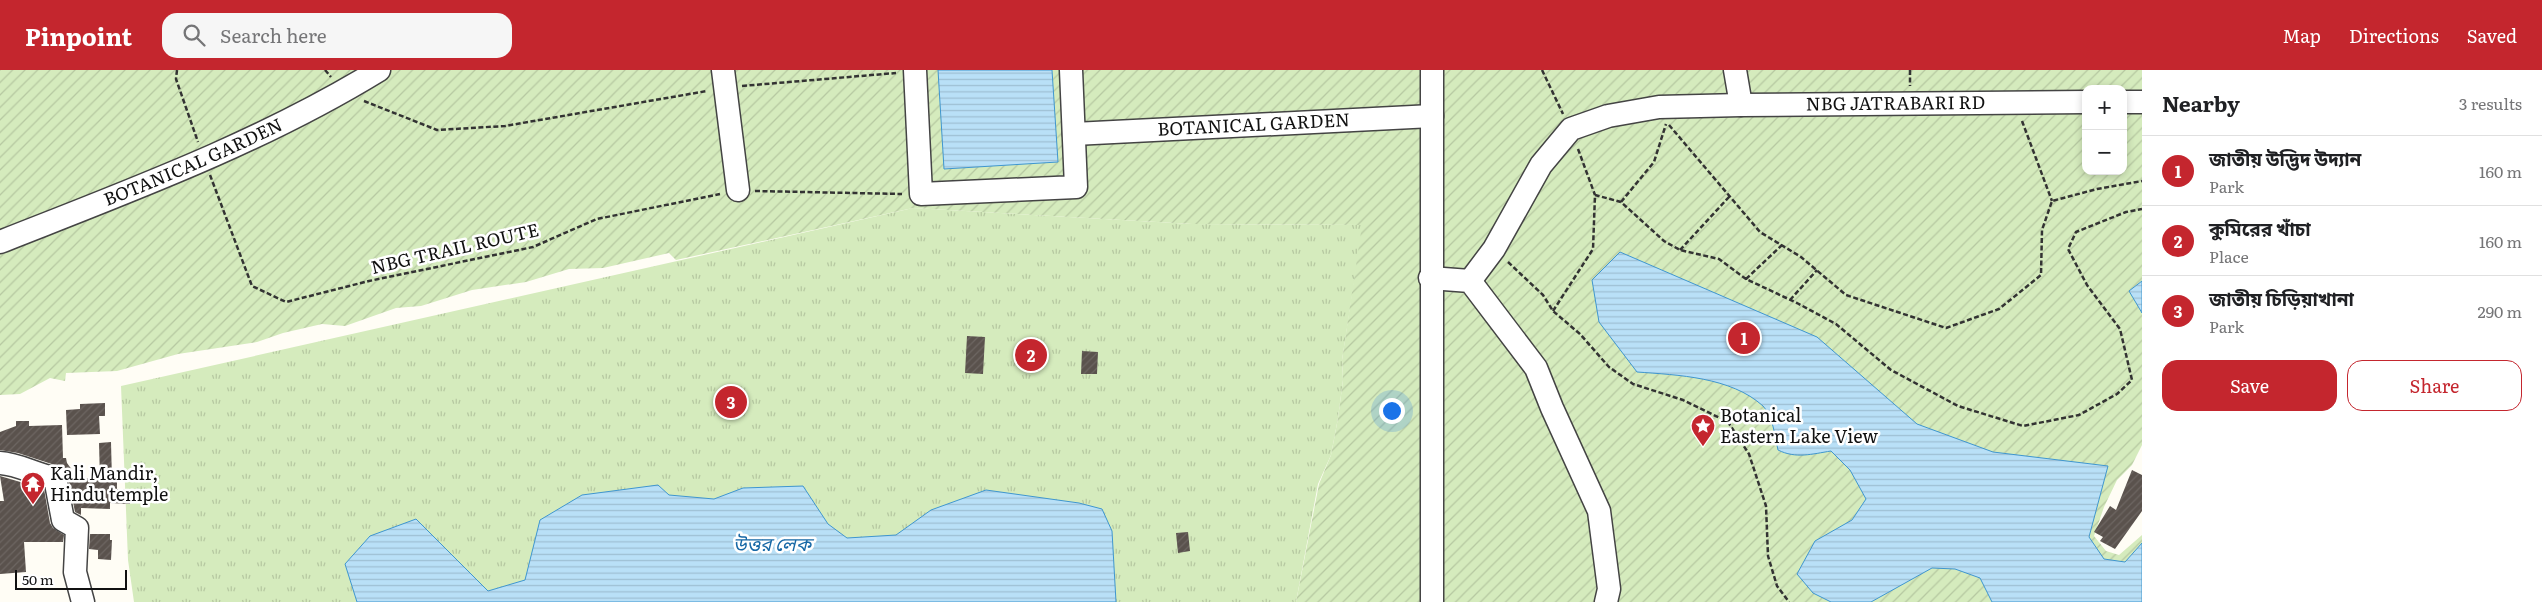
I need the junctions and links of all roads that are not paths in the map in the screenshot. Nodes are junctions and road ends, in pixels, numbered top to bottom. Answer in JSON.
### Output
{"nodes":[{"id":1,"x":379,"y":70,"type":"edge"},
{"id":2,"x":1071,"y":70,"type":"edge"},
{"id":3,"x":1432,"y":70,"type":"edge"},
{"id":4,"x":1735,"y":70,"type":"edge"},
{"id":5,"x":915,"y":71,"type":"edge"},
{"id":6,"x":725,"y":79,"type":"edge"},
{"id":7,"x":2082,"y":102,"type":"edge"},
{"id":8,"x":2127,"y":102,"type":"edge"},
{"id":9,"x":2142,"y":102,"type":"edge"},
{"id":10,"x":1741,"y":105,"type":"junction"},
{"id":11,"x":1432,"y":116,"type":"junction"},
{"id":12,"x":1074,"y":134,"type":"junction"},
{"id":13,"x":738,"y":190,"type":"road end"},
{"id":14,"x":0,"y":242,"type":"edge"},
{"id":15,"x":1430,"y":278,"type":"junction"},
{"id":16,"x":1470,"y":281,"type":"junction"},
{"id":17,"x":0,"y":463,"type":"edge"},
{"id":18,"x":82,"y":602,"type":"edge"},
{"id":19,"x":1432,"y":602,"type":"edge"},
{"id":20,"x":1606,"y":602,"type":"edge"}],
"edges":[{"from":1,"to":14,"type":"street","name":"BOTANICAL GARDEN"},
{"from":2,"to":12,"type":"street"},
{"from":3,"to":11,"type":"street"},
{"from":4,"to":10,"type":"street"},
{"from":5,"to":12,"type":"street"},
{"from":6,"to":13,"type":"street"},
{"from":7,"to":10,"type":"street","name":"NBG JATRABARI RD"},
{"from":8,"to":9,"type":"street"},
{"from":10,"to":16,"type":"street","name":"NBG JATRABARI RD"},
{"from":11,"to":12,"type":"street","name":"BOTANICAL GARDEN"},
{"from":11,"to":15,"type":"street"},
{"from":15,"to":16,"type":"street"},
{"from":15,"to":19,"type":"street"},
{"from":16,"to":20,"type":"street"},
{"from":17,"to":18,"type":"street"}]}
